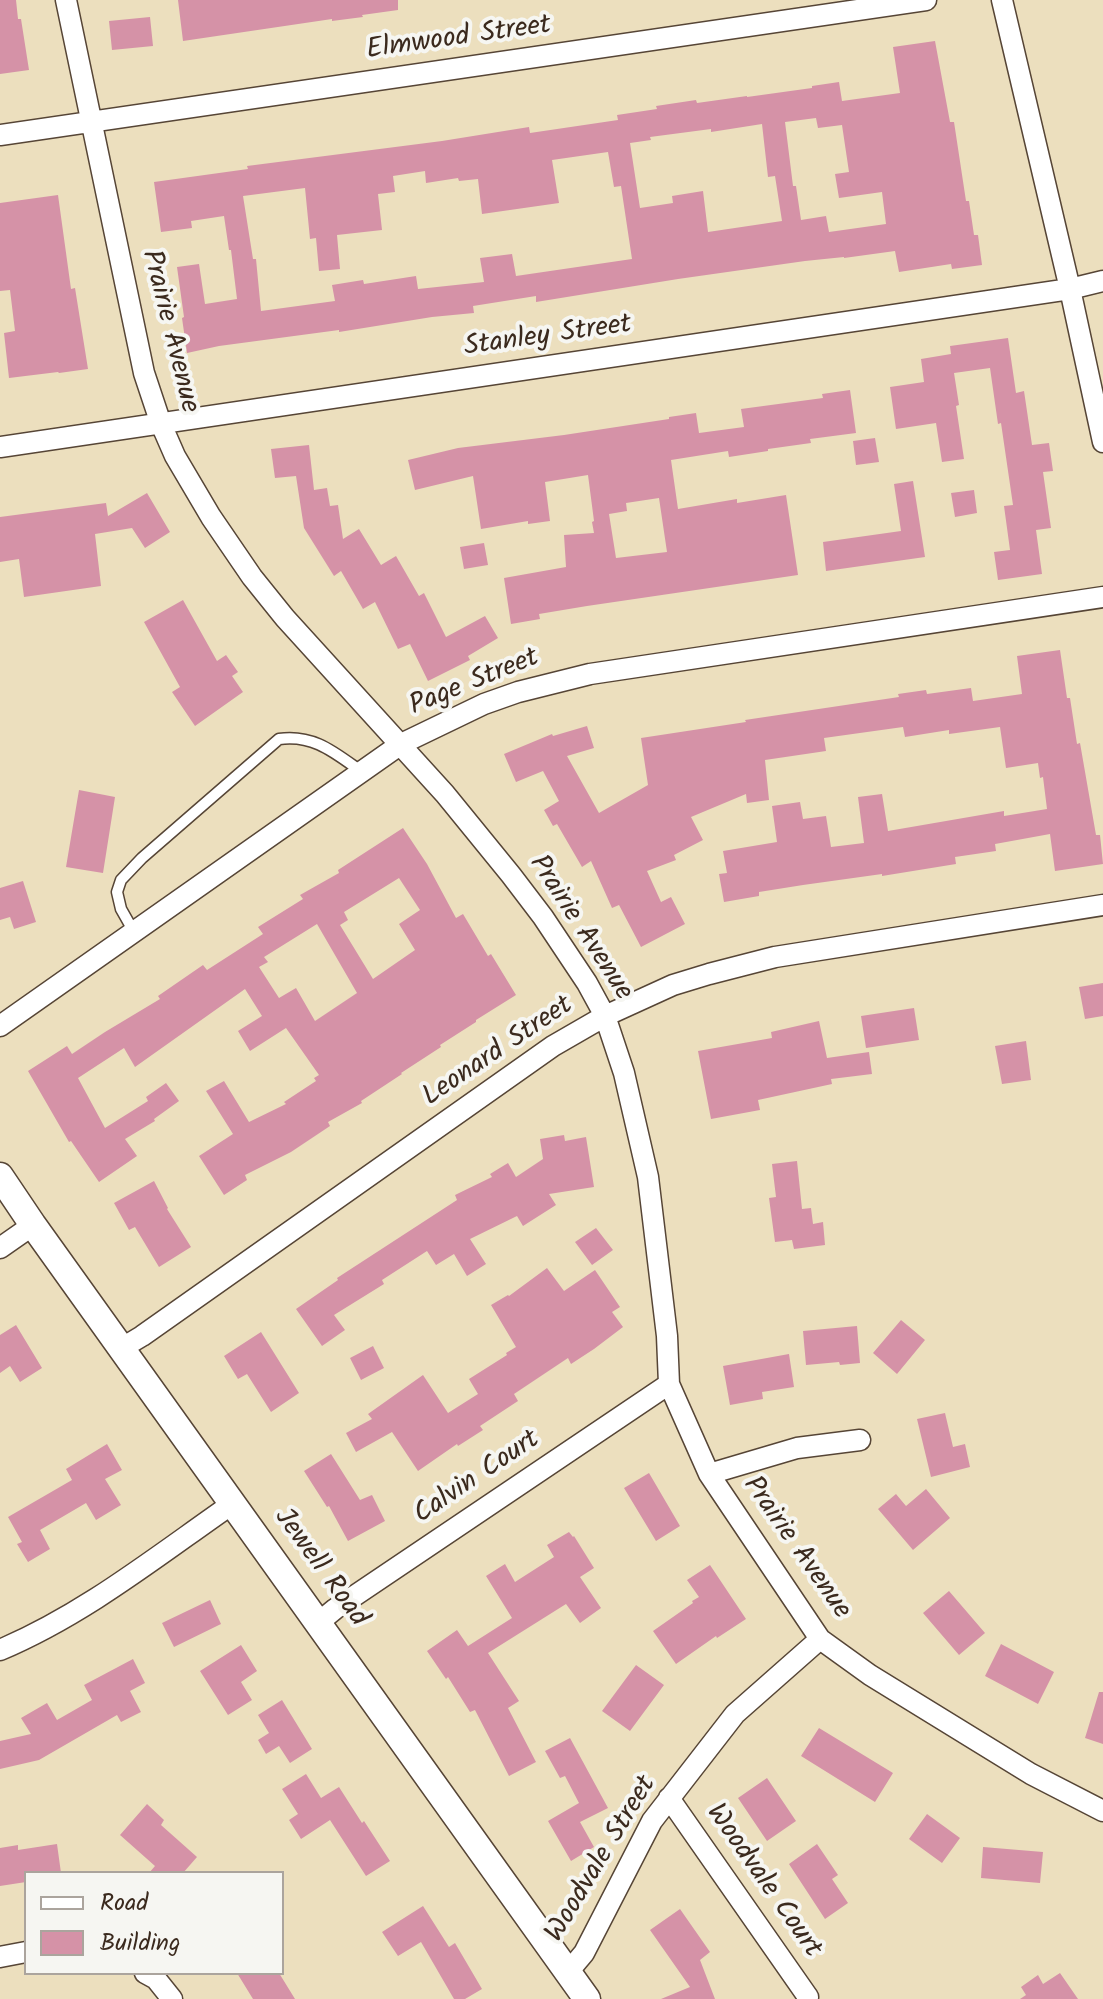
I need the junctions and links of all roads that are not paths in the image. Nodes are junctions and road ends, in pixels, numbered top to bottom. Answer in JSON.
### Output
{"nodes":[{"id":1,"x":66,"y":0,"type":"edge"},
{"id":2,"x":926,"y":0,"type":"edge"},
{"id":3,"x":1002,"y":0,"type":"edge"},
{"id":4,"x":90,"y":122,"type":"junction"},
{"id":5,"x":0,"y":135,"type":"edge"},
{"id":6,"x":1103,"y":281,"type":"edge"},
{"id":7,"x":1070,"y":289,"type":"junction"},
{"id":8,"x":161,"y":424,"type":"junction"},
{"id":9,"x":1103,"y":442,"type":"edge"},
{"id":10,"x":0,"y":447,"type":"edge"},
{"id":11,"x":1103,"y":597,"type":"edge"},
{"id":12,"x":401,"y":744,"type":"junction"},
{"id":13,"x":362,"y":772,"type":"junction"},
{"id":14,"x":1103,"y":905,"type":"edge"},
{"id":15,"x":134,"y":932,"type":"junction"},
{"id":16,"x":605,"y":1016,"type":"junction"},
{"id":17,"x":0,"y":1026,"type":"edge"},
{"id":18,"x":0,"y":1176,"type":"edge"},
{"id":19,"x":33,"y":1225,"type":"junction"},
{"id":20,"x":0,"y":1248,"type":"edge"},
{"id":21,"x":122,"y":1348,"type":"junction"},
{"id":22,"x":669,"y":1384,"type":"junction"},
{"id":23,"x":860,"y":1440,"type":"dead end"},
{"id":24,"x":709,"y":1474,"type":"junction"},
{"id":25,"x":232,"y":1504,"type":"junction"},
{"id":26,"x":318,"y":1623,"type":"junction"},
{"id":27,"x":820,"y":1639,"type":"junction"},
{"id":28,"x":0,"y":1650,"type":"edge"},
{"id":29,"x":669,"y":1798,"type":"junction"},
{"id":30,"x":1103,"y":1811,"type":"edge"},
{"id":31,"x":24,"y":1952,"type":"edge"},
{"id":32,"x":0,"y":1957,"type":"edge"},
{"id":33,"x":568,"y":1972,"type":"junction"},
{"id":34,"x":149,"y":1975,"type":"edge"},
{"id":35,"x":808,"y":1997,"type":"edge"},
{"id":36,"x":172,"y":1999,"type":"edge"},
{"id":37,"x":587,"y":1999,"type":"edge"}],
"edges":[{"from":1,"to":4,"type":"street","name":"Prairie Avenue"},
{"from":2,"to":4,"type":"street","name":"Elmwood Street"},
{"from":3,"to":7,"type":"street"},
{"from":4,"to":5,"type":"street","name":"Elmwood Street"},
{"from":4,"to":8,"type":"street","name":"Prairie Avenue"},
{"from":6,"to":7,"type":"street","name":"Stanley Street"},
{"from":7,"to":8,"type":"street","name":"Stanley Street"},
{"from":7,"to":9,"type":"street"},
{"from":8,"to":10,"type":"street","name":"Stanley Street"},
{"from":8,"to":12,"type":"street","name":"Prairie Avenue"},
{"from":11,"to":12,"type":"street","name":"Page Street"},
{"from":12,"to":13,"type":"street","name":"Page Street"},
{"from":12,"to":16,"type":"street","name":"Prairie Avenue"},
{"from":13,"to":15,"type":"street","name":"Page Street"},
{"from":13,"to":15,"type":"lane"},
{"from":14,"to":16,"type":"street","name":"Leonard Street"},
{"from":15,"to":17,"type":"street","name":"Page Street"},
{"from":16,"to":21,"type":"street","name":"Leonard Street"},
{"from":16,"to":22,"type":"street","name":"Prairie Avenue"},
{"from":18,"to":19,"type":"street","name":"Jewell Road"},
{"from":19,"to":20,"type":"street"},
{"from":19,"to":21,"type":"street","name":"Jewell Road"},
{"from":21,"to":25,"type":"street","name":"Jewell Road"},
{"from":22,"to":24,"type":"street","name":"Prairie Avenue"},
{"from":22,"to":26,"type":"street","name":"Calvin Court"},
{"from":23,"to":24,"type":"street"},
{"from":24,"to":27,"type":"street","name":"Prairie Avenue"},
{"from":25,"to":26,"type":"street","name":"Jewell Road"},
{"from":25,"to":28,"type":"street"},
{"from":26,"to":33,"type":"street","name":"Jewell Road"},
{"from":27,"to":29,"type":"street","name":"Woodvale Street"},
{"from":27,"to":30,"type":"street","name":"Prairie Avenue"},
{"from":29,"to":33,"type":"street","name":"Woodvale Street"},
{"from":29,"to":35,"type":"street","name":"Woodvale Court"},
{"from":31,"to":32,"type":"street"},
{"from":33,"to":37,"type":"street","name":"Jewell Road"},
{"from":34,"to":36,"type":"street"}]}
